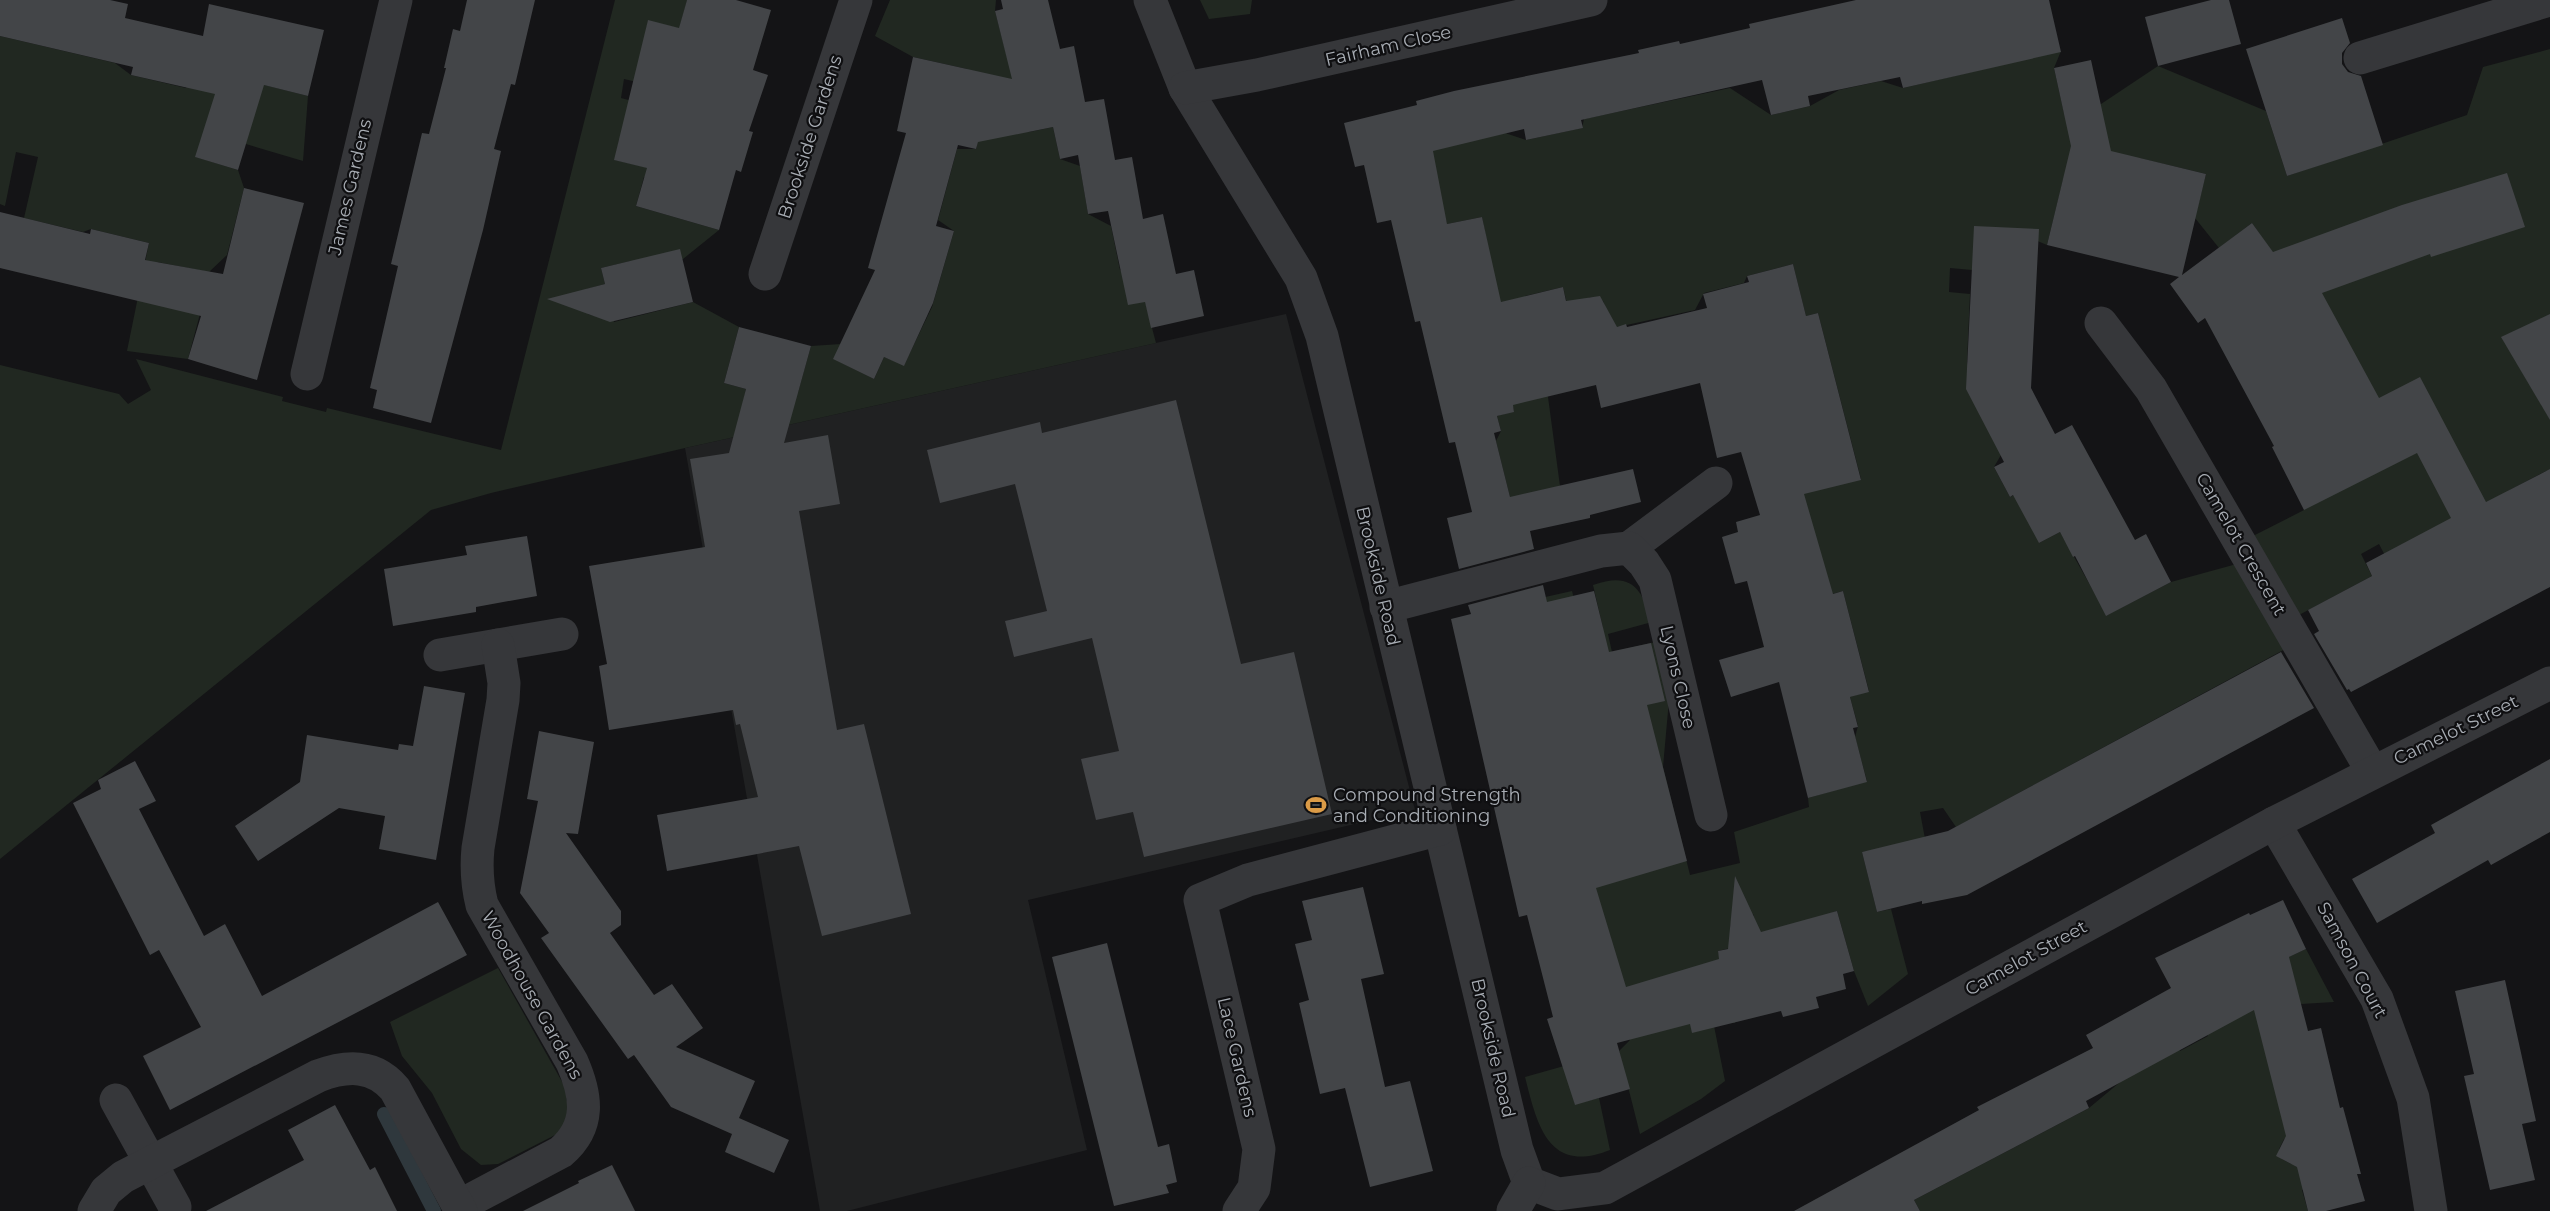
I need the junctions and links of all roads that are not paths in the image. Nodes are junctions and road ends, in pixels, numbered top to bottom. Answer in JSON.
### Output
{"nodes":[{"id":1,"x":395,"y":0,"type":"edge"},
{"id":2,"x":856,"y":0,"type":"edge"},
{"id":3,"x":1150,"y":0,"type":"edge"},
{"id":4,"x":1591,"y":0,"type":"edge"},
{"id":5,"x":2549,"y":0,"type":"edge"},
{"id":6,"x":1543,"y":6,"type":"edge"},
{"id":7,"x":2360,"y":58,"type":"dead end"},
{"id":8,"x":1185,"y":88,"type":"junction"},
{"id":9,"x":765,"y":274,"type":"dead end"},
{"id":10,"x":2101,"y":323,"type":"dead end"},
{"id":11,"x":307,"y":374,"type":"dead end"},
{"id":12,"x":1716,"y":483,"type":"dead end"},
{"id":13,"x":1629,"y":548,"type":"junction"},
{"id":14,"x":1386,"y":607,"type":"junction"},
{"id":15,"x":562,"y":634,"type":"dead end"},
{"id":16,"x":498,"y":645,"type":"junction"},
{"id":17,"x":440,"y":655,"type":"dead end"},
{"id":18,"x":2550,"y":683,"type":"edge"},
{"id":19,"x":2372,"y":771,"type":"junction"},
{"id":20,"x":1711,"y":814,"type":"dead end"},
{"id":21,"x":2274,"y":822,"type":"junction"},
{"id":22,"x":1440,"y":829,"type":"junction"},
{"id":23,"x":116,"y":1100,"type":"dead end"},
{"id":24,"x":150,"y":1161,"type":"junction"},
{"id":25,"x":1529,"y":1183,"type":"junction"},
{"id":26,"x":175,"y":1207,"type":"dead end"},
{"id":27,"x":460,"y":1209,"type":"edge"},
{"id":28,"x":94,"y":1211,"type":"edge"},
{"id":29,"x":1239,"y":1211,"type":"edge"},
{"id":30,"x":1513,"y":1211,"type":"edge"},
{"id":31,"x":2431,"y":1211,"type":"edge"}],
"edges":[{"from":1,"to":11,"type":"street","name":"James Gardens"},
{"from":2,"to":9,"type":"street","name":"Brookside Gardens"},
{"from":3,"to":8,"type":"street","name":"Brookside Road"},
{"from":4,"to":6,"type":"street","name":"Fairham Close"},
{"from":5,"to":7,"type":"street"},
{"from":6,"to":8,"type":"street","name":"Fairham Close"},
{"from":8,"to":14,"type":"street","name":"Brookside Road"},
{"from":10,"to":19,"type":"street","name":"Camelot Crescent"},
{"from":12,"to":13,"type":"street"},
{"from":13,"to":14,"type":"street"},
{"from":13,"to":20,"type":"street","name":"Lyons Close"},
{"from":14,"to":22,"type":"street","name":"Brookside Road"},
{"from":15,"to":16,"type":"street"},
{"from":16,"to":17,"type":"street"},
{"from":16,"to":27,"type":"street","name":"Woodhouse Gardens"},
{"from":18,"to":19,"type":"street","name":"Camelot Street"},
{"from":19,"to":21,"type":"street","name":"Camelot Street"},
{"from":21,"to":25,"type":"street","name":"Camelot Street"},
{"from":21,"to":31,"type":"street","name":"Samson Court"},
{"from":22,"to":25,"type":"street","name":"Brookside Road"},
{"from":22,"to":29,"type":"street","name":"Lace Gardens"},
{"from":23,"to":24,"type":"street"},
{"from":24,"to":26,"type":"street"},
{"from":24,"to":27,"type":"street","name":"Woodhouse Gardens"},
{"from":24,"to":28,"type":"street","name":"Woodhouse Gardens"},
{"from":25,"to":30,"type":"street"}]}
